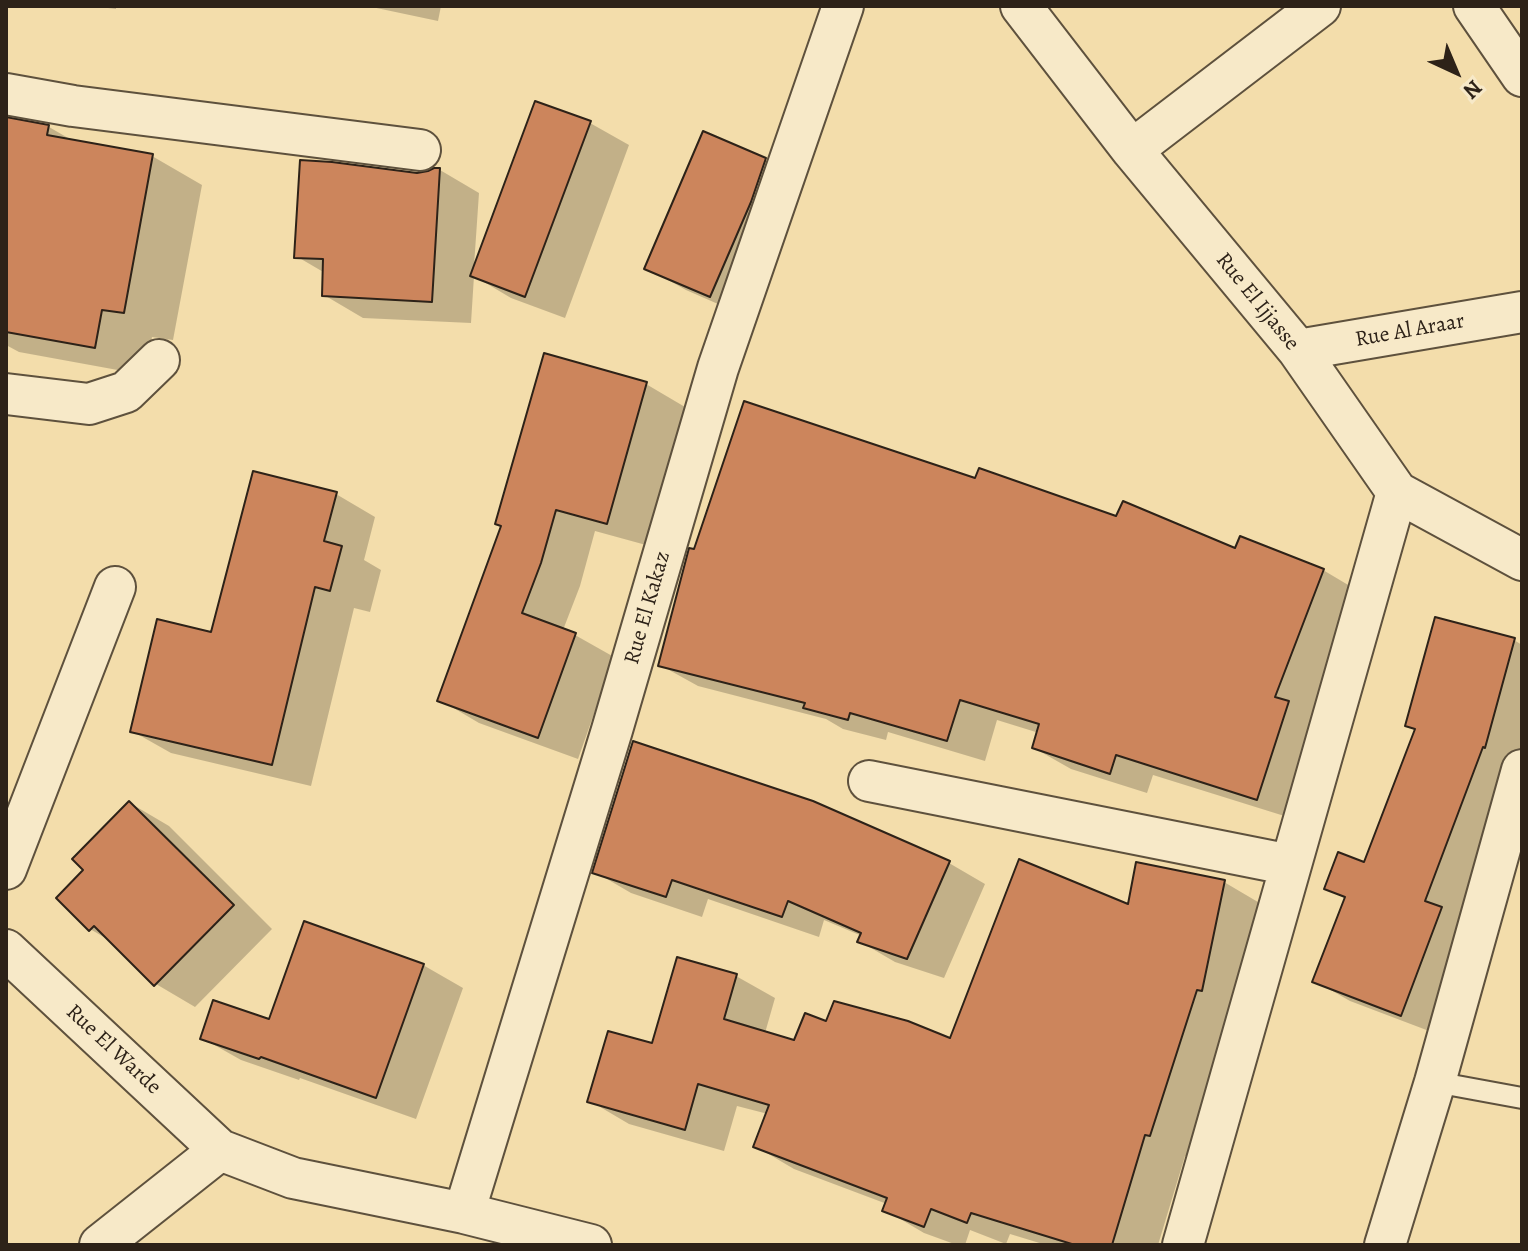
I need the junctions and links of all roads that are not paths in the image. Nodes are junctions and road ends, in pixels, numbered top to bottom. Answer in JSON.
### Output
{"nodes":[{"id":1,"x":843,"y":6,"type":"edge"},
{"id":2,"x":1021,"y":6,"type":"edge"},
{"id":3,"x":1320,"y":6,"type":"edge"},
{"id":4,"x":1474,"y":6,"type":"edge"},
{"id":5,"x":1522,"y":76,"type":"edge"},
{"id":6,"x":6,"y":94,"type":"edge"},
{"id":7,"x":420,"y":150,"type":"dead end"},
{"id":8,"x":1132,"y":150,"type":"junction"},
{"id":9,"x":1522,"y":312,"type":"edge"},
{"id":10,"x":1298,"y":350,"type":"junction"},
{"id":11,"x":159,"y":360,"type":"dead end"},
{"id":12,"x":6,"y":394,"type":"edge"},
{"id":13,"x":1397,"y":492,"type":"junction"},
{"id":14,"x":1522,"y":560,"type":"edge"},
{"id":15,"x":115,"y":587,"type":"dead end"},
{"id":16,"x":1522,"y":770,"type":"edge"},
{"id":17,"x":869,"y":781,"type":"dead end"},
{"id":18,"x":1291,"y":865,"type":"junction"},
{"id":19,"x":6,"y":869,"type":"edge"},
{"id":20,"x":6,"y":950,"type":"edge"},
{"id":21,"x":1435,"y":1082,"type":"junction"},
{"id":22,"x":1522,"y":1098,"type":"edge"},
{"id":23,"x":220,"y":1150,"type":"junction"},
{"id":24,"x":464,"y":1213,"type":"junction"},
{"id":25,"x":100,"y":1245,"type":"edge"},
{"id":26,"x":591,"y":1245,"type":"edge"},
{"id":27,"x":1183,"y":1245,"type":"edge"},
{"id":28,"x":1385,"y":1245,"type":"edge"}],
"edges":[{"from":1,"to":24,"type":"street","name":"Rue El Kakaz"},
{"from":2,"to":8,"type":"street","name":"Rue El Ijjasse"},
{"from":3,"to":8,"type":"street"},
{"from":4,"to":5,"type":"street"},
{"from":6,"to":7,"type":"street"},
{"from":8,"to":10,"type":"street","name":"Rue El Ijjasse"},
{"from":9,"to":10,"type":"street","name":"Rue Al Araar"},
{"from":10,"to":13,"type":"street","name":"Rue El Ijjasse"},
{"from":11,"to":12,"type":"street"},
{"from":13,"to":14,"type":"street","name":"Rue El Ijjasse"},
{"from":13,"to":18,"type":"street"},
{"from":15,"to":19,"type":"street"},
{"from":16,"to":21,"type":"street"},
{"from":17,"to":18,"type":"street"},
{"from":18,"to":27,"type":"street"},
{"from":20,"to":23,"type":"street","name":"Rue El Warde"},
{"from":21,"to":22,"type":"lane"},
{"from":21,"to":28,"type":"street"},
{"from":23,"to":24,"type":"street"},
{"from":23,"to":25,"type":"street"},
{"from":24,"to":26,"type":"street"}]}
